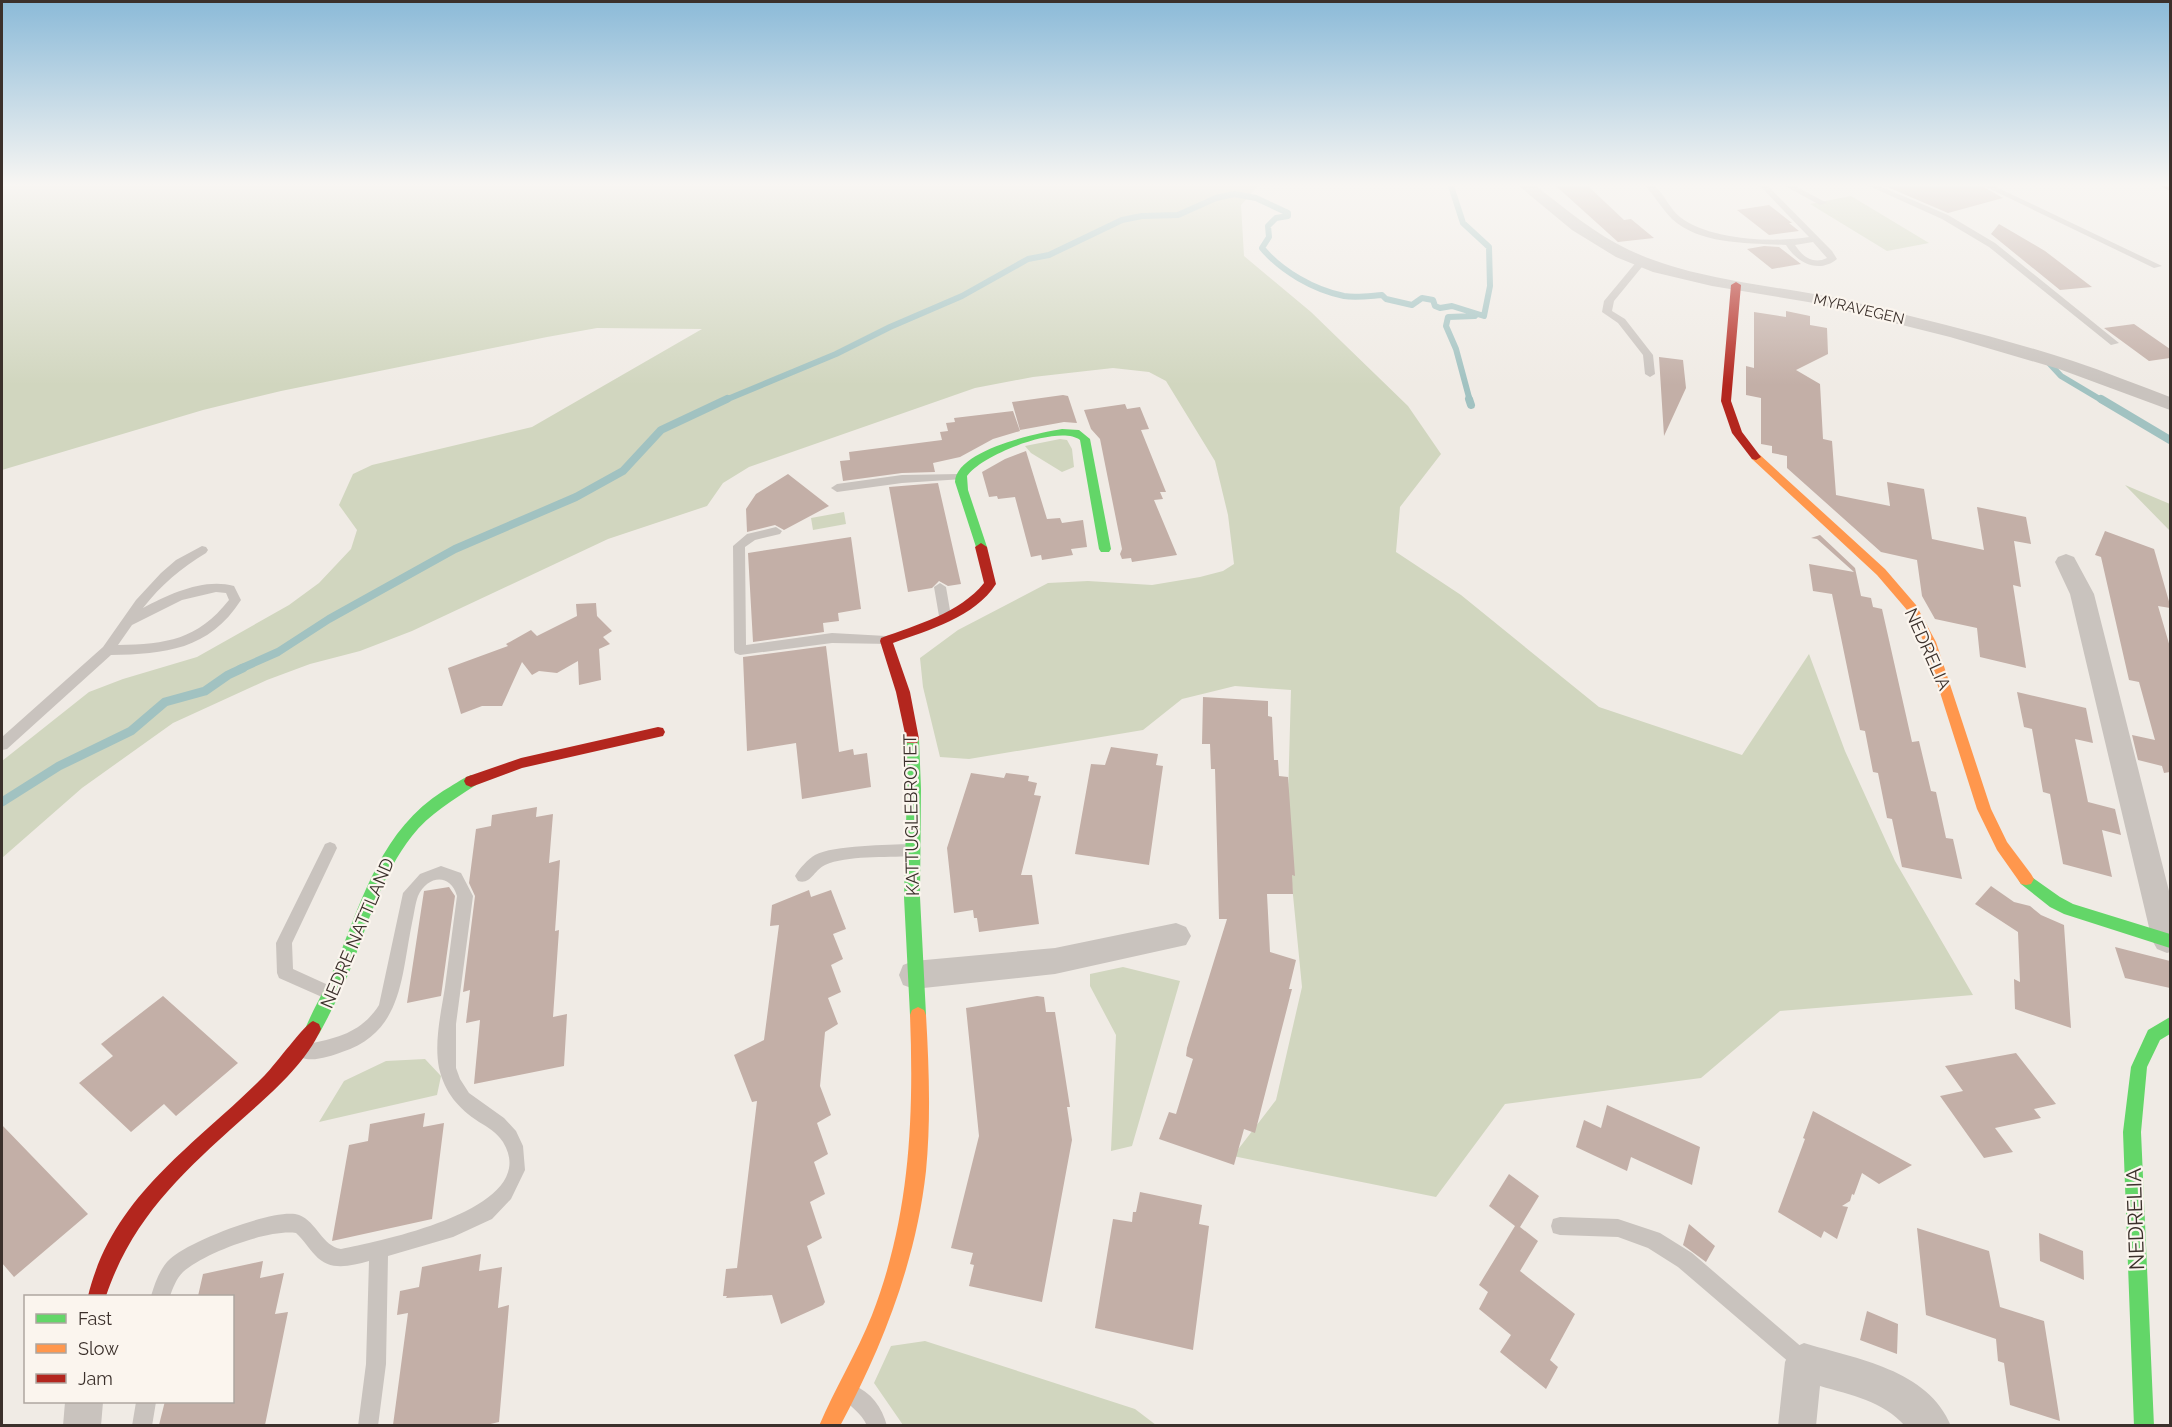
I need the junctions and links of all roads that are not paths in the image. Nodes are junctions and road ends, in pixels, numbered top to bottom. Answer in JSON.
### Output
{"nodes":[{"id":1,"x":1624,"y":253,"type":"edge"},
{"id":2,"x":1797,"y":253,"type":"edge"},
{"id":3,"x":1827,"y":253,"type":"edge"},
{"id":4,"x":2001,"y":253,"type":"edge"},
{"id":5,"x":2129,"y":253,"type":"edge"},
{"id":6,"x":1641,"y":262,"type":"junction"},
{"id":7,"x":2157,"y":266,"type":"dead end"},
{"id":8,"x":1736,"y":285,"type":"junction"},
{"id":9,"x":2114,"y":343,"type":"dead end"},
{"id":10,"x":1650,"y":374,"type":"dead end"},
{"id":11,"x":2170,"y":404,"type":"edge"},
{"id":12,"x":959,"y":477,"type":"junction"},
{"id":13,"x":837,"y":488,"type":"dead end"},
{"id":14,"x":776,"y":531,"type":"dead end"},
{"id":15,"x":1105,"y":549,"type":"dead end"},
{"id":16,"x":202,"y":550,"type":"dead end"},
{"id":17,"x":2066,"y":562,"type":"dead end"},
{"id":18,"x":940,"y":587,"type":"dead end"},
{"id":19,"x":945,"y":616,"type":"junction"},
{"id":20,"x":127,"y":622,"type":"junction"},
{"id":21,"x":886,"y":641,"type":"junction"},
{"id":22,"x":108,"y":650,"type":"junction"},
{"id":23,"x":658,"y":732,"type":"dead end"},
{"id":24,"x":2,"y":745,"type":"edge"},
{"id":25,"x":330,"y":848,"type":"dead end"},
{"id":26,"x":911,"y":850,"type":"junction"},
{"id":27,"x":803,"y":876,"type":"dead end"},
{"id":28,"x":1176,"y":936,"type":"dead end"},
{"id":29,"x":2169,"y":941,"type":"edge"},
{"id":30,"x":914,"y":975,"type":"junction"},
{"id":31,"x":333,"y":995,"type":"junction"},
{"id":32,"x":2170,"y":1024,"type":"edge"},
{"id":33,"x":296,"y":1055,"type":"junction"},
{"id":34,"x":1560,"y":1226,"type":"dead end"},
{"id":35,"x":379,"y":1249,"type":"junction"},
{"id":36,"x":97,"y":1295,"type":"edge"},
{"id":37,"x":161,"y":1295,"type":"edge"},
{"id":38,"x":1804,"y":1362,"type":"junction"},
{"id":39,"x":849,"y":1391,"type":"junction"},
{"id":40,"x":84,"y":1403,"type":"edge"},
{"id":41,"x":146,"y":1403,"type":"edge"},
{"id":42,"x":82,"y":1425,"type":"edge"},
{"id":43,"x":142,"y":1425,"type":"edge"},
{"id":44,"x":368,"y":1425,"type":"edge"},
{"id":45,"x":829,"y":1425,"type":"edge"},
{"id":46,"x":876,"y":1425,"type":"edge"},
{"id":47,"x":1797,"y":1425,"type":"edge"},
{"id":48,"x":1932,"y":1425,"type":"edge"},
{"id":49,"x":2144,"y":1425,"type":"edge"}],
"edges":[{"from":1,"to":6,"type":"street","name":"MYRAVEGEN"},
{"from":2,"to":3,"type":"lane"},
{"from":4,"to":9,"type":"lane"},
{"from":5,"to":7,"type":"lane"},
{"from":6,"to":8,"type":"street","name":"MYRAVEGEN"},
{"from":6,"to":10,"type":"lane"},
{"from":8,"to":11,"type":"street","name":"MYRAVEGEN"},
{"from":8,"to":29,"type":"street","name":"NEDRELIA"},
{"from":12,"to":13,"type":"lane"},
{"from":12,"to":15,"type":"street"},
{"from":12,"to":19,"type":"street"},
{"from":14,"to":21,"type":"lane"},
{"from":16,"to":20,"type":"lane"},
{"from":17,"to":29,"type":"street","name":"NEDRELIA"},
{"from":18,"to":19,"type":"lane"},
{"from":19,"to":21,"type":"street"},
{"from":20,"to":22,"type":"lane"},
{"from":20,"to":22,"type":"lane"},
{"from":21,"to":26,"type":"street","name":"KATTUGLEBROTET"},
{"from":22,"to":24,"type":"lane"},
{"from":23,"to":31,"type":"street","name":"NEDRE NATTLAND"},
{"from":25,"to":31,"type":"lane"},
{"from":26,"to":27,"type":"lane"},
{"from":26,"to":30,"type":"street","name":"KATTUGLEBROTET"},
{"from":28,"to":30,"type":"street"},
{"from":30,"to":39,"type":"street","name":"KATTUGLEBROTET"},
{"from":31,"to":33,"type":"street","name":"NEDRE NATTLAND"},
{"from":32,"to":49,"type":"street","name":"NEDRELIA"},
{"from":33,"to":35,"type":"lane","name":"NEDRE NATTLAND"},
{"from":33,"to":36,"type":"street","name":"NEDRE NATTLAND"},
{"from":34,"to":38,"type":"lane"},
{"from":35,"to":37,"type":"lane","name":"NEDRE NATTLAND"},
{"from":35,"to":44,"type":"lane"},
{"from":38,"to":47,"type":"street"},
{"from":38,"to":48,"type":"street"},
{"from":39,"to":45,"type":"street","name":"KATTUGLEBROTET"},
{"from":39,"to":46,"type":"lane"},
{"from":40,"to":42,"type":"street"},
{"from":41,"to":43,"type":"lane"}]}
